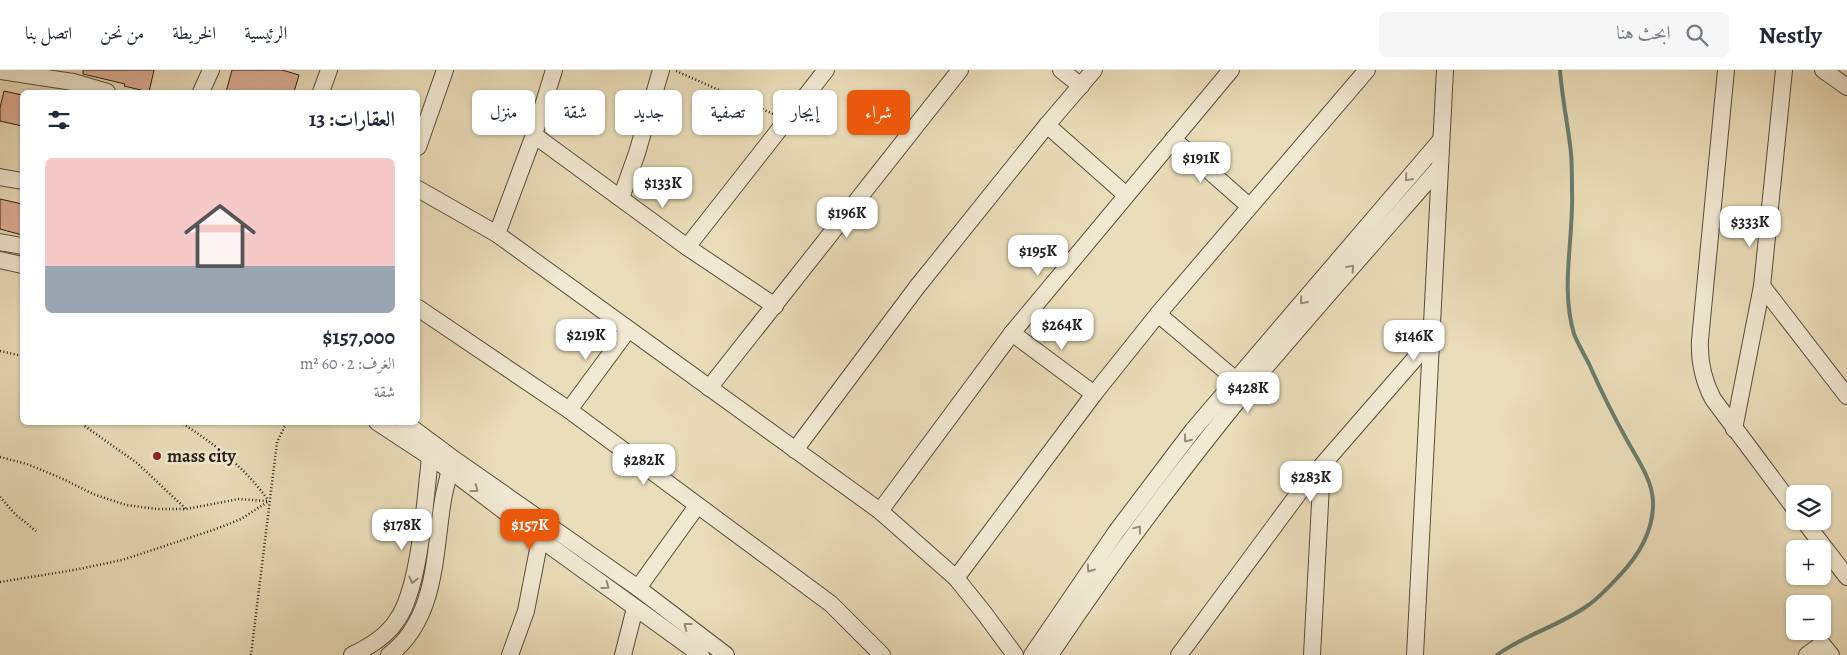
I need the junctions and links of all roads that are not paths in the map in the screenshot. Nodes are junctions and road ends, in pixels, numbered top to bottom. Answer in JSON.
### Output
{"nodes":[{"id":1,"x":211,"y":70,"type":"edge"},
{"id":2,"x":329,"y":70,"type":"edge"},
{"id":3,"x":445,"y":70,"type":"edge"},
{"id":4,"x":554,"y":70,"type":"edge"},
{"id":5,"x":661,"y":70,"type":"edge"},
{"id":6,"x":826,"y":70,"type":"edge"},
{"id":7,"x":960,"y":70,"type":"edge"},
{"id":8,"x":1061,"y":70,"type":"edge"},
{"id":9,"x":1094,"y":70,"type":"edge"},
{"id":10,"x":1231,"y":70,"type":"edge"},
{"id":11,"x":1367,"y":70,"type":"edge"},
{"id":12,"x":1445,"y":70,"type":"edge"},
{"id":13,"x":1726,"y":70,"type":"edge"},
{"id":14,"x":1784,"y":70,"type":"edge"},
{"id":15,"x":1823,"y":70,"type":"edge"},
{"id":16,"x":0,"y":72,"type":"edge"},
{"id":17,"x":1080,"y":86,"type":"junction"},
{"id":18,"x":1847,"y":87,"type":"edge"},
{"id":19,"x":100,"y":90,"type":"edge"},
{"id":20,"x":202,"y":90,"type":"edge"},
{"id":21,"x":322,"y":90,"type":"edge"},
{"id":22,"x":1047,"y":125,"type":"junction"},
{"id":23,"x":535,"y":132,"type":"edge"},
{"id":24,"x":534,"y":135,"type":"joint"},
{"id":25,"x":1173,"y":140,"type":"junction"},
{"id":26,"x":420,"y":141,"type":"edge"},
{"id":27,"x":1440,"y":141,"type":"junction"},
{"id":28,"x":1439,"y":168,"type":"junction"},
{"id":29,"x":0,"y":177,"type":"edge"},
{"id":30,"x":20,"y":181,"type":"edge"},
{"id":31,"x":420,"y":190,"type":"edge"},
{"id":32,"x":1126,"y":195,"type":"junction"},
{"id":33,"x":621,"y":198,"type":"junction"},
{"id":34,"x":1250,"y":206,"type":"junction"},
{"id":35,"x":497,"y":234,"type":"junction"},
{"id":36,"x":0,"y":242,"type":"edge"},
{"id":37,"x":20,"y":246,"type":"edge"},
{"id":38,"x":687,"y":247,"type":"junction"},
{"id":39,"x":0,"y":260,"type":"edge"},
{"id":40,"x":20,"y":265,"type":"edge"},
{"id":41,"x":1762,"y":286,"type":"junction"},
{"id":42,"x":775,"y":306,"type":"junction"},
{"id":43,"x":420,"y":309,"type":"edge"},
{"id":44,"x":1158,"y":314,"type":"junction"},
{"id":45,"x":628,"y":330,"type":"junction"},
{"id":46,"x":1012,"y":333,"type":"junction"},
{"id":47,"x":1430,"y":340,"type":"junction"},
{"id":48,"x":1236,"y":380,"type":"junction"},
{"id":49,"x":709,"y":388,"type":"junction"},
{"id":50,"x":1846,"y":390,"type":"edge"},
{"id":51,"x":1094,"y":394,"type":"junction"},
{"id":52,"x":569,"y":410,"type":"junction"},
{"id":53,"x":382,"y":425,"type":"edge"},
{"id":54,"x":407,"y":425,"type":"edge"},
{"id":55,"x":1734,"y":429,"type":"junction"},
{"id":56,"x":795,"y":450,"type":"junction"},
{"id":57,"x":432,"y":452,"type":"junction"},
{"id":58,"x":450,"y":464,"type":"junction"},
{"id":59,"x":1322,"y":466,"type":"junction"},
{"id":60,"x":1786,"y":497,"type":"edge"},
{"id":61,"x":1147,"y":504,"type":"junction"},
{"id":62,"x":697,"y":506,"type":"junction"},
{"id":63,"x":880,"y":511,"type":"junction"},
{"id":64,"x":1811,"y":530,"type":"edge"},
{"id":65,"x":540,"y":539,"type":"junction"},
{"id":66,"x":1847,"y":577,"type":"edge"},
{"id":67,"x":956,"y":578,"type":"junction"},
{"id":68,"x":638,"y":588,"type":"junction"},
{"id":69,"x":635,"y":608,"type":"junction"},
{"id":70,"x":352,"y":655,"type":"edge"},
{"id":71,"x":389,"y":655,"type":"edge"},
{"id":72,"x":510,"y":655,"type":"edge"},
{"id":73,"x":623,"y":655,"type":"edge"},
{"id":74,"x":701,"y":655,"type":"edge"},
{"id":75,"x":726,"y":655,"type":"edge"},
{"id":76,"x":882,"y":655,"type":"edge"},
{"id":77,"x":1015,"y":655,"type":"edge"},
{"id":78,"x":1032,"y":655,"type":"edge"},
{"id":79,"x":1050,"y":655,"type":"edge"},
{"id":80,"x":1179,"y":655,"type":"edge"},
{"id":81,"x":1312,"y":655,"type":"edge"},
{"id":82,"x":1415,"y":655,"type":"edge"},
{"id":83,"x":1807,"y":655,"type":"edge"},
{"id":84,"x":1831,"y":655,"type":"edge"}],
"edges":[{"from":1,"to":20,"type":"street"},
{"from":2,"to":21,"type":"street"},
{"from":3,"to":26,"type":"street"},
{"from":4,"to":23,"type":"street"},
{"from":5,"to":33,"type":"street"},
{"from":6,"to":38,"type":"street"},
{"from":7,"to":42,"type":"street"},
{"from":8,"to":17,"type":"street"},
{"from":9,"to":17,"type":"street"},
{"from":10,"to":25,"type":"street"},
{"from":11,"to":34,"type":"street"},
{"from":12,"to":27,"type":"street"},
{"from":13,"to":55,"type":"street"},
{"from":14,"to":41,"type":"street"},
{"from":15,"to":18,"type":"street"},
{"from":16,"to":19,"type":"street"},
{"from":17,"to":22,"type":"street"},
{"from":22,"to":32,"type":"street"},
{"from":22,"to":56,"type":"street"},
{"from":24,"to":33,"type":"street"},
{"from":24,"to":35,"type":"street"},
{"from":25,"to":32,"type":"street"},
{"from":25,"to":34,"type":"street"},
{"from":27,"to":28,"type":"street"},
{"from":27,"to":48,"type":"street","one_way":true},
{"from":28,"to":47,"type":"street"},
{"from":61,"to":28,"type":"street","one_way":true},
{"from":29,"to":30,"type":"street"},
{"from":31,"to":35,"type":"street"},
{"from":32,"to":46,"type":"street"},
{"from":33,"to":38,"type":"street"},
{"from":34,"to":44,"type":"street"},
{"from":35,"to":45,"type":"street"},
{"from":36,"to":37,"type":"street"},
{"from":38,"to":42,"type":"street"},
{"from":39,"to":40,"type":"street"},
{"from":41,"to":50,"type":"street"},
{"from":41,"to":55,"type":"street"},
{"from":42,"to":49,"type":"street"},
{"from":43,"to":52,"type":"street"},
{"from":44,"to":48,"type":"street"},
{"from":44,"to":51,"type":"street"},
{"from":45,"to":49,"type":"street"},
{"from":45,"to":52,"type":"street"},
{"from":46,"to":51,"type":"street"},
{"from":46,"to":63,"type":"street"},
{"from":47,"to":59,"type":"street"},
{"from":47,"to":82,"type":"street"},
{"from":48,"to":61,"type":"street","one_way":true},
{"from":49,"to":56,"type":"street"},
{"from":51,"to":67,"type":"street"},
{"from":52,"to":62,"type":"street"},
{"from":53,"to":57,"type":"street"},
{"from":54,"to":57,"type":"street"},
{"from":55,"to":60,"type":"street"},
{"from":56,"to":63,"type":"street"},
{"from":57,"to":58,"type":"street"},
{"from":57,"to":70,"type":"street","one_way":true},
{"from":58,"to":65,"type":"street","one_way":true},
{"from":58,"to":68,"type":"street"},
{"from":58,"to":71,"type":"street"},
{"from":59,"to":80,"type":"street"},
{"from":59,"to":81,"type":"street"},
{"from":61,"to":78,"type":"street","one_way":true},
{"from":79,"to":61,"type":"street","one_way":true},
{"from":62,"to":68,"type":"street"},
{"from":62,"to":76,"type":"street"},
{"from":63,"to":67,"type":"street"},
{"from":64,"to":66,"type":"street"},
{"from":65,"to":69,"type":"street","one_way":true},
{"from":65,"to":72,"type":"street"},
{"from":67,"to":77,"type":"street"},
{"from":75,"to":68,"type":"street","one_way":true},
{"from":69,"to":73,"type":"street"},
{"from":69,"to":74,"type":"street"},
{"from":83,"to":84,"type":"street"}]}
